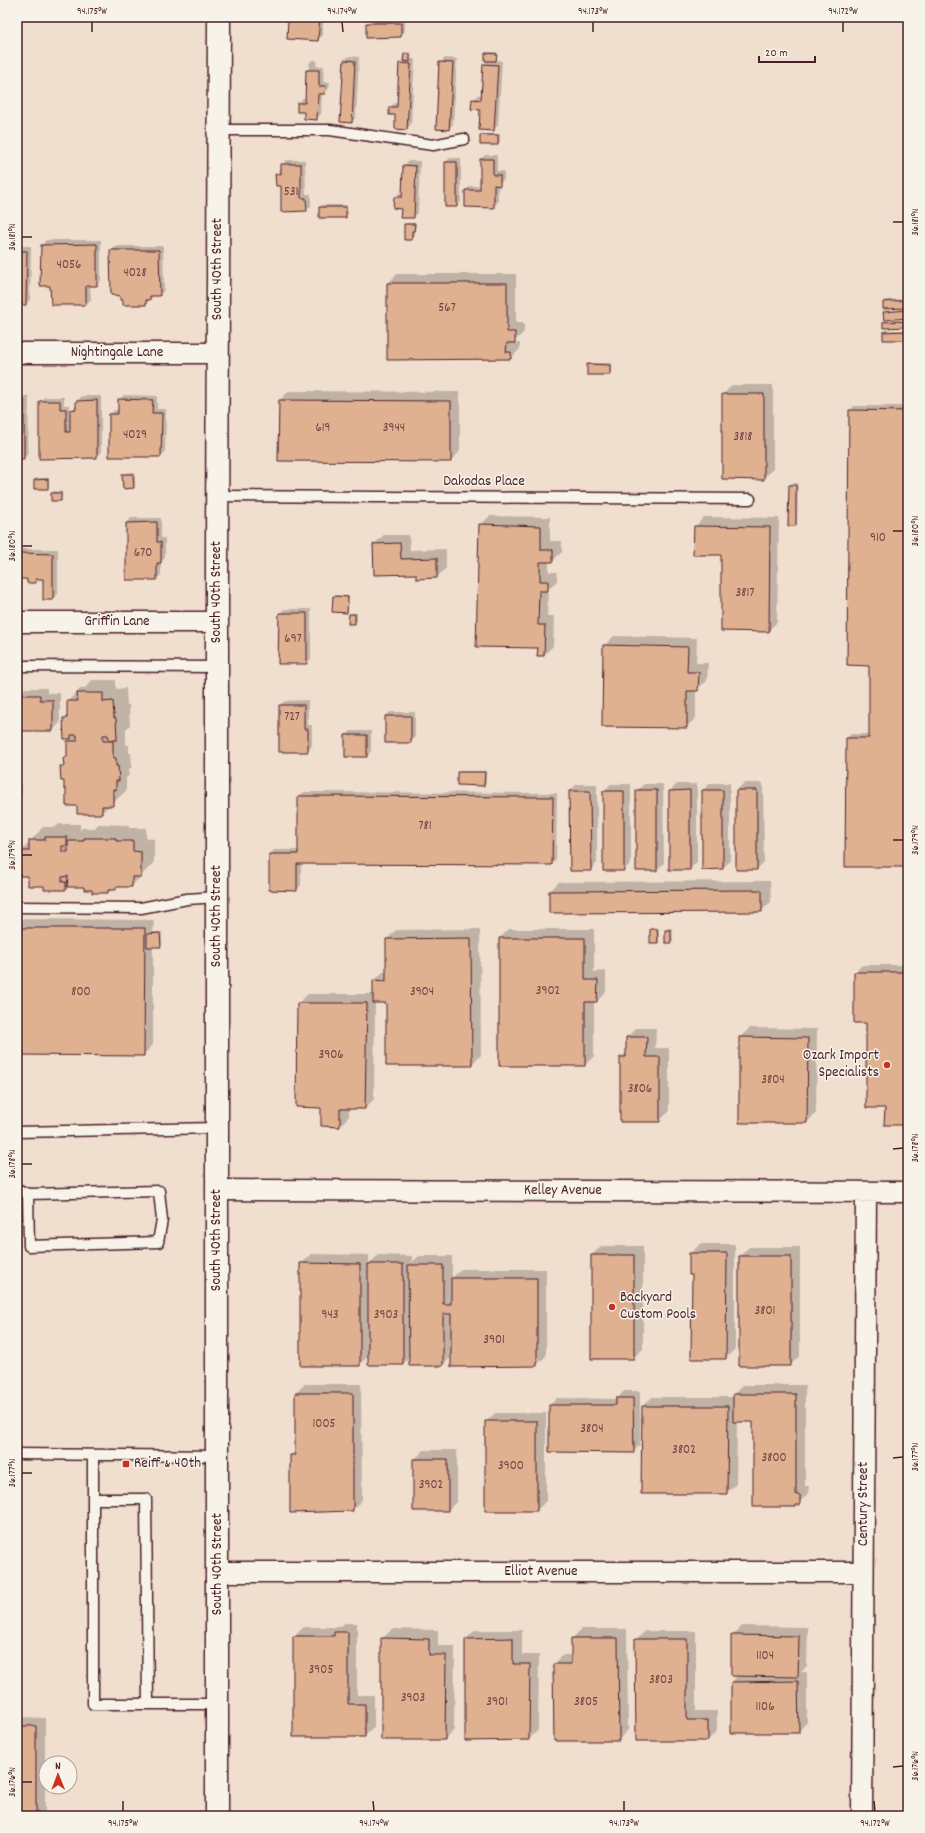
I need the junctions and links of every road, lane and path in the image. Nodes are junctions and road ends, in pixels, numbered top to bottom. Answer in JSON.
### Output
{"nodes":[{"id":1,"x":219,"y":17,"type":"edge"},
{"id":2,"x":219,"y":130,"type":"junction"},
{"id":3,"x":464,"y":140,"type":"dead end"},
{"id":4,"x":17,"y":353,"type":"edge"},
{"id":5,"x":218,"y":353,"type":"junction"},
{"id":6,"x":217,"y":496,"type":"junction"},
{"id":7,"x":750,"y":499,"type":"dead end"},
{"id":8,"x":17,"y":622,"type":"edge"},
{"id":9,"x":217,"y":622,"type":"junction"},
{"id":10,"x":17,"y":666,"type":"edge"},
{"id":11,"x":217,"y":667,"type":"junction"},
{"id":12,"x":217,"y":897,"type":"junction"},
{"id":13,"x":17,"y":907,"type":"edge"},
{"id":14,"x":217,"y":1128,"type":"junction"},
{"id":15,"x":17,"y":1132,"type":"edge"},
{"id":16,"x":17,"y":1189,"type":"edge"},
{"id":17,"x":217,"y":1190,"type":"junction"},
{"id":18,"x":866,"y":1192,"type":"junction"},
{"id":19,"x":908,"y":1192,"type":"edge"},
{"id":20,"x":28,"y":1194,"type":"junction"},
{"id":21,"x":17,"y":1454,"type":"edge"},
{"id":22,"x":93,"y":1455,"type":"junction"},
{"id":23,"x":218,"y":1456,"type":"junction"},
{"id":24,"x":94,"y":1499,"type":"junction"},
{"id":25,"x":218,"y":1572,"type":"junction"},
{"id":26,"x":863,"y":1572,"type":"junction"},
{"id":27,"x":148,"y":1704,"type":"junction"},
{"id":28,"x":218,"y":1704,"type":"junction"},
{"id":29,"x":217,"y":1816,"type":"edge"},
{"id":30,"x":862,"y":1816,"type":"edge"}],
"edges":[{"from":1,"to":2,"type":"street","name":"South 40th Street"},
{"from":2,"to":3,"type":"lane"},
{"from":2,"to":5,"type":"street","name":"South 40th Street"},
{"from":4,"to":5,"type":"street","name":"Nightingale Lane"},
{"from":5,"to":6,"type":"street","name":"South 40th Street"},
{"from":6,"to":7,"type":"lane","name":"Dakodas Place"},
{"from":6,"to":9,"type":"street","name":"South 40th Street"},
{"from":8,"to":9,"type":"street","name":"Griffin Lane"},
{"from":9,"to":11,"type":"street","name":"South 40th Street"},
{"from":10,"to":11,"type":"lane"},
{"from":11,"to":12,"type":"street","name":"South 40th Street"},
{"from":12,"to":13,"type":"lane"},
{"from":12,"to":14,"type":"street","name":"South 40th Street"},
{"from":14,"to":15,"type":"lane"},
{"from":14,"to":17,"type":"street","name":"South 40th Street"},
{"from":16,"to":20,"type":"lane"},
{"from":17,"to":18,"type":"street","name":"Kelley Avenue"},
{"from":17,"to":23,"type":"street","name":"South 40th Street"},
{"from":18,"to":19,"type":"street","name":"Kelley Avenue"},
{"from":18,"to":26,"type":"street","name":"Century Street"},
{"from":20,"to":20,"type":"lane"},
{"from":21,"to":22,"type":"lane"},
{"from":22,"to":23,"type":"lane"},
{"from":22,"to":24,"type":"lane"},
{"from":23,"to":25,"type":"street","name":"South 40th Street"},
{"from":24,"to":27,"type":"lane"},
{"from":24,"to":27,"type":"lane"},
{"from":25,"to":26,"type":"street","name":"Elliot Avenue"},
{"from":25,"to":28,"type":"street","name":"South 40th Street"},
{"from":26,"to":30,"type":"street","name":"Century Street"},
{"from":27,"to":28,"type":"lane"},
{"from":28,"to":29,"type":"street","name":"South 40th Street"}]}
